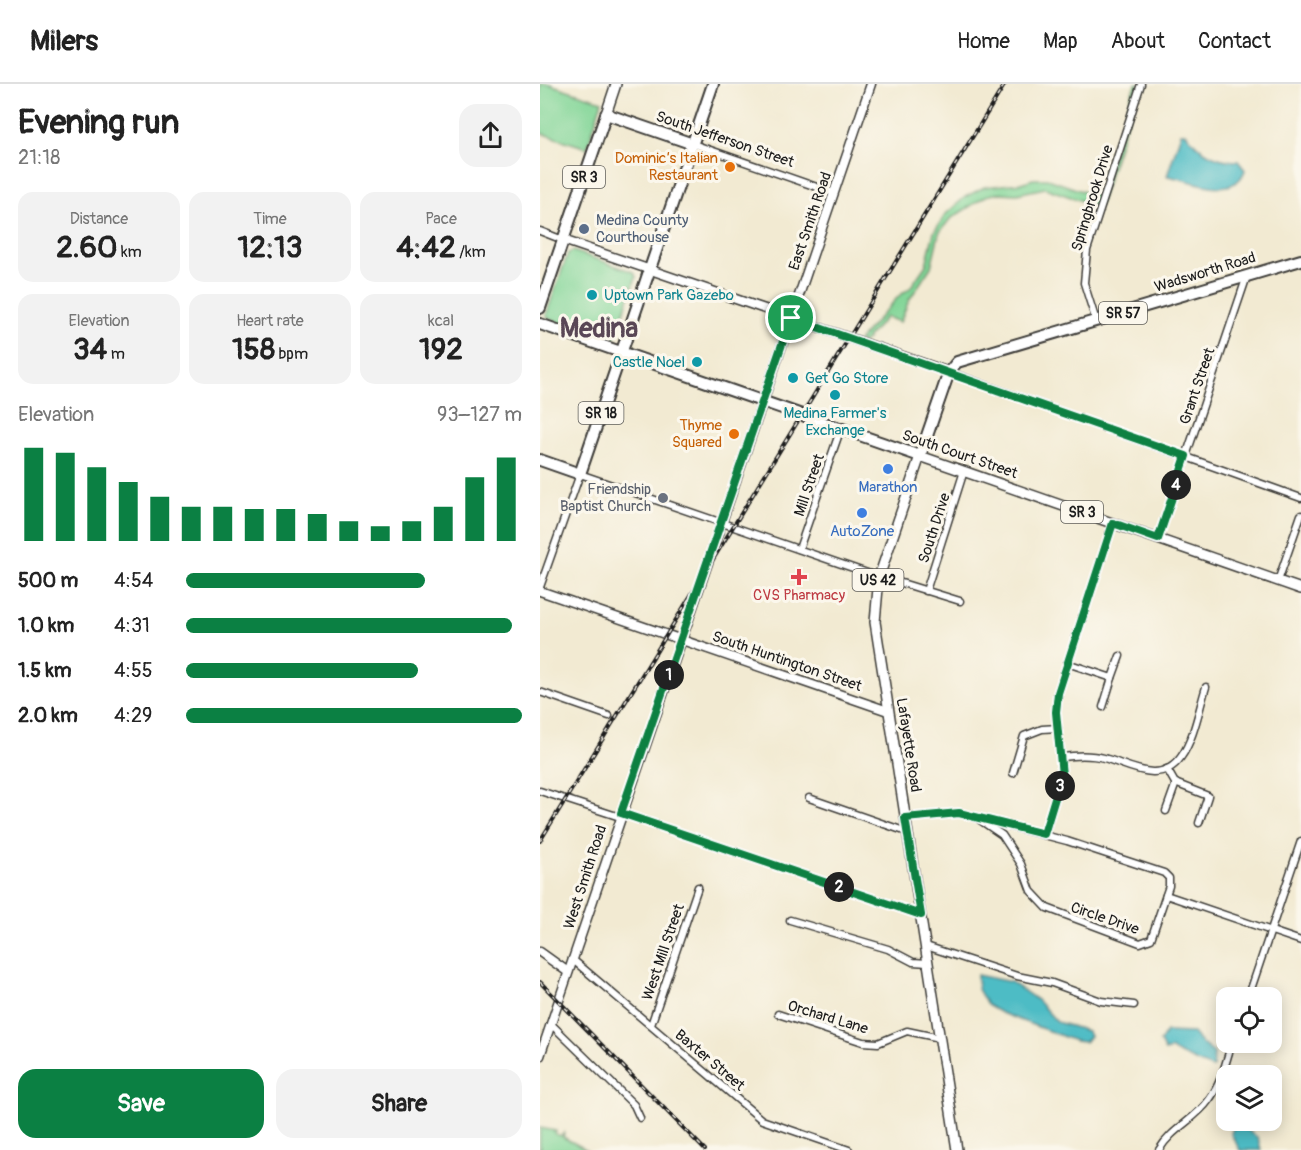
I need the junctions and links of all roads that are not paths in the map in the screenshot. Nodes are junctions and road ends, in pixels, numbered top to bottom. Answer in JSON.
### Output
{"nodes":[{"id":1,"x":616,"y":84,"type":"edge"},
{"id":2,"x":713,"y":84,"type":"edge"},
{"id":3,"x":871,"y":84,"type":"edge"},
{"id":4,"x":1141,"y":84,"type":"edge"},
{"id":5,"x":606,"y":114,"type":"junction"},
{"id":6,"x":693,"y":144,"type":"junction"},
{"id":7,"x":834,"y":193,"type":"junction"},
{"id":8,"x":540,"y":231,"type":"edge"},
{"id":9,"x":564,"y":240,"type":"junction"},
{"id":10,"x":1301,"y":260,"type":"edge"},
{"id":11,"x":650,"y":269,"type":"junction"},
{"id":12,"x":1247,"y":275,"type":"junction"},
{"id":13,"x":540,"y":308,"type":"edge"},
{"id":14,"x":791,"y":318,"type":"junction"},
{"id":15,"x":1096,"y":321,"type":"junction"},
{"id":16,"x":540,"y":324,"type":"edge"},
{"id":17,"x":622,"y":352,"type":"junction"},
{"id":18,"x":949,"y":372,"type":"junction"},
{"id":19,"x":763,"y":400,"type":"junction"},
{"id":20,"x":841,"y":428,"type":"junction"},
{"id":21,"x":920,"y":456,"type":"junction"},
{"id":22,"x":1186,"y":456,"type":"junction"},
{"id":23,"x":540,"y":460,"type":"edge"},
{"id":24,"x":964,"y":471,"type":"junction"},
{"id":25,"x":580,"y":474,"type":"junction"},
{"id":26,"x":1301,"y":498,"type":"edge"},
{"id":27,"x":1301,"y":515,"type":"edge"},
{"id":28,"x":721,"y":522,"type":"junction"},
{"id":29,"x":1113,"y":523,"type":"junction"},
{"id":30,"x":1158,"y":539,"type":"junction"},
{"id":31,"x":799,"y":549,"type":"junction"},
{"id":32,"x":879,"y":576,"type":"junction"},
{"id":33,"x":1278,"y":581,"type":"junction"},
{"id":34,"x":540,"y":589,"type":"edge"},
{"id":35,"x":1301,"y":589,"type":"edge"},
{"id":36,"x":926,"y":591,"type":"junction"},
{"id":37,"x":960,"y":601,"type":"dead end"},
{"id":38,"x":681,"y":638,"type":"junction"},
{"id":39,"x":1120,"y":656,"type":"dead end"},
{"id":40,"x":1067,"y":663,"type":"junction"},
{"id":41,"x":1112,"y":678,"type":"junction"},
{"id":42,"x":1206,"y":687,"type":"dead end"},
{"id":43,"x":540,"y":692,"type":"edge"},
{"id":44,"x":1103,"y":707,"type":"dead end"},
{"id":45,"x":888,"y":711,"type":"junction"},
{"id":46,"x":609,"y":716,"type":"dead end"},
{"id":47,"x":1058,"y":728,"type":"junction"},
{"id":48,"x":1062,"y":757,"type":"junction"},
{"id":49,"x":1167,"y":769,"type":"junction"},
{"id":50,"x":1013,"y":773,"type":"dead end"},
{"id":51,"x":1176,"y":783,"type":"junction"},
{"id":52,"x":540,"y":791,"type":"edge"},
{"id":53,"x":809,"y":798,"type":"dead end"},
{"id":54,"x":1166,"y":811,"type":"dead end"},
{"id":55,"x":620,"y":815,"type":"junction"},
{"id":56,"x":905,"y":818,"type":"junction"},
{"id":57,"x":980,"y":820,"type":"junction"},
{"id":58,"x":1199,"y":823,"type":"dead end"},
{"id":59,"x":907,"y":832,"type":"junction"},
{"id":60,"x":1044,"y":834,"type":"junction"},
{"id":61,"x":1301,"y":841,"type":"edge"},
{"id":62,"x":698,"y":887,"type":"dead end"},
{"id":63,"x":1166,"y":895,"type":"junction"},
{"id":64,"x":921,"y":915,"type":"junction"},
{"id":65,"x":790,"y":920,"type":"dead end"},
{"id":66,"x":1270,"y":930,"type":"junction"},
{"id":67,"x":1301,"y":941,"type":"edge"},
{"id":68,"x":926,"y":946,"type":"junction"},
{"id":69,"x":540,"y":952,"type":"edge"},
{"id":70,"x":572,"y":959,"type":"junction"},
{"id":71,"x":928,"y":963,"type":"junction"},
{"id":72,"x":568,"y":972,"type":"junction"},
{"id":73,"x":1252,"y":987,"type":"edge"},
{"id":74,"x":1134,"y":1005,"type":"dead end"},
{"id":75,"x":778,"y":1014,"type":"dead end"},
{"id":76,"x":551,"y":1024,"type":"junction"},
{"id":77,"x":651,"y":1025,"type":"junction"},
{"id":78,"x":940,"y":1038,"type":"junction"},
{"id":79,"x":1228,"y":1053,"type":"edge"},
{"id":80,"x":540,"y":1056,"type":"edge"},
{"id":81,"x":640,"y":1118,"type":"dead end"},
{"id":82,"x":849,"y":1150,"type":"edge"},
{"id":83,"x":957,"y":1150,"type":"edge"},
{"id":84,"x":1159,"y":1150,"type":"edge"}],
"edges":[{"from":1,"to":5,"type":"main road","number":"SR 3"},
{"from":2,"to":6,"type":"highway"},
{"from":3,"to":7,"type":"street","name":"East Smith Road"},
{"from":4,"to":15,"type":"street","name":"Springbrook Drive"},
{"from":5,"to":6,"type":"highway","name":"South Jefferson Street"},
{"from":5,"to":9,"type":"highway","number":"SR 3"},
{"from":6,"to":7,"type":"street","name":"South Jefferson Street"},
{"from":6,"to":11,"type":"highway"},
{"from":7,"to":14,"type":"street","name":"East Smith Road"},
{"from":8,"to":9,"type":"street"},
{"from":9,"to":11,"type":"street"},
{"from":9,"to":13,"type":"highway","number":"SR 3"},
{"from":10,"to":12,"type":"highway","name":"Wadsworth Road","number":"SR 57"},
{"from":11,"to":14,"type":"street"},
{"from":11,"to":17,"type":"highway"},
{"from":12,"to":15,"type":"highway","name":"Wadsworth Road","number":"SR 57"},
{"from":12,"to":22,"type":"street","name":"Grant Street"},
{"from":14,"to":18,"type":"street"},
{"from":14,"to":19,"type":"street","name":"East Smith Road"},
{"from":15,"to":18,"type":"highway","name":"Wadsworth Road","number":"SR 57"},
{"from":16,"to":17,"type":"highway","name":"South Court Street"},
{"from":17,"to":19,"type":"highway","name":"South Court Street"},
{"from":17,"to":25,"type":"highway","number":"SR 18"},
{"from":18,"to":21,"type":"highway"},
{"from":18,"to":22,"type":"street"},
{"from":19,"to":20,"type":"highway","name":"South Court Street"},
{"from":19,"to":28,"type":"street","name":"West Smith Road"},
{"from":20,"to":21,"type":"highway","name":"South Court Street"},
{"from":20,"to":31,"type":"street","name":"Mill Street"},
{"from":21,"to":24,"type":"main road","name":"South Court Street","number":"SR 3"},
{"from":21,"to":32,"type":"main road","name":"Lafayette Road","number":"US 42"},
{"from":22,"to":26,"type":"street"},
{"from":22,"to":30,"type":"street","name":"Grant Street"},
{"from":23,"to":25,"type":"highway"},
{"from":24,"to":29,"type":"main road","name":"South Court Street","number":"SR 3"},
{"from":24,"to":36,"type":"street","name":"South Drive"},
{"from":25,"to":28,"type":"street"},
{"from":25,"to":34,"type":"street"},
{"from":27,"to":33,"type":"street"},
{"from":28,"to":31,"type":"street"},
{"from":28,"to":38,"type":"street","name":"West Smith Road"},
{"from":29,"to":30,"type":"main road","name":"South Court Street","number":"SR 3"},
{"from":29,"to":40,"type":"street"},
{"from":30,"to":33,"type":"main road","name":"South Court Street","number":"SR 3"},
{"from":31,"to":32,"type":"street"},
{"from":32,"to":36,"type":"street"},
{"from":32,"to":45,"type":"main road","name":"Lafayette Road","number":"US 42"},
{"from":33,"to":35,"type":"main road","name":"South Court Street","number":"SR 3"},
{"from":34,"to":38,"type":"street","name":"South Huntington Street"},
{"from":36,"to":37,"type":"street"},
{"from":38,"to":45,"type":"street","name":"South Huntington Street"},
{"from":38,"to":55,"type":"street","name":"West Smith Road"},
{"from":39,"to":41,"type":"street"},
{"from":40,"to":41,"type":"street"},
{"from":40,"to":47,"type":"street"},
{"from":41,"to":44,"type":"street"},
{"from":42,"to":49,"type":"street"},
{"from":43,"to":46,"type":"street"},
{"from":45,"to":56,"type":"main road","name":"Lafayette Road","number":"US 42"},
{"from":47,"to":48,"type":"street"},
{"from":47,"to":50,"type":"street"},
{"from":48,"to":49,"type":"street"},
{"from":48,"to":60,"type":"street"},
{"from":49,"to":51,"type":"street"},
{"from":51,"to":54,"type":"street"},
{"from":51,"to":58,"type":"street"},
{"from":52,"to":55,"type":"street"},
{"from":53,"to":59,"type":"street"},
{"from":55,"to":64,"type":"street"},
{"from":55,"to":70,"type":"street","name":"West Smith Road"},
{"from":56,"to":57,"type":"street","name":"Circle Drive"},
{"from":56,"to":59,"type":"main road","name":"Lafayette Road","number":"US 42"},
{"from":57,"to":60,"type":"street","name":"Circle Drive"},
{"from":57,"to":63,"type":"street","name":"Circle Drive"},
{"from":59,"to":64,"type":"main road","name":"Lafayette Road","number":"US 42"},
{"from":60,"to":63,"type":"street","name":"Circle Drive"},
{"from":61,"to":66,"type":"street"},
{"from":62,"to":77,"type":"street","name":"West Mill Street"},
{"from":63,"to":66,"type":"street"},
{"from":64,"to":68,"type":"main road","name":"Lafayette Road","number":"US 42"},
{"from":65,"to":71,"type":"street"},
{"from":66,"to":67,"type":"street"},
{"from":66,"to":73,"type":"street"},
{"from":68,"to":71,"type":"main road","name":"Lafayette Road","number":"US 42"},
{"from":68,"to":74,"type":"street"},
{"from":69,"to":72,"type":"street"},
{"from":70,"to":72,"type":"street","name":"West Smith Road"},
{"from":70,"to":77,"type":"street","name":"Baxter Street"},
{"from":71,"to":78,"type":"main road","name":"Lafayette Road","number":"US 42"},
{"from":72,"to":76,"type":"street","name":"West Smith Road"},
{"from":75,"to":78,"type":"street","name":"Orchard Lane"},
{"from":76,"to":80,"type":"street","name":"West Smith Road"},
{"from":76,"to":81,"type":"street"},
{"from":77,"to":82,"type":"street","name":"Baxter Street"},
{"from":78,"to":83,"type":"main road","name":"Lafayette Road","number":"US 42"},
{"from":79,"to":84,"type":"street"}]}
